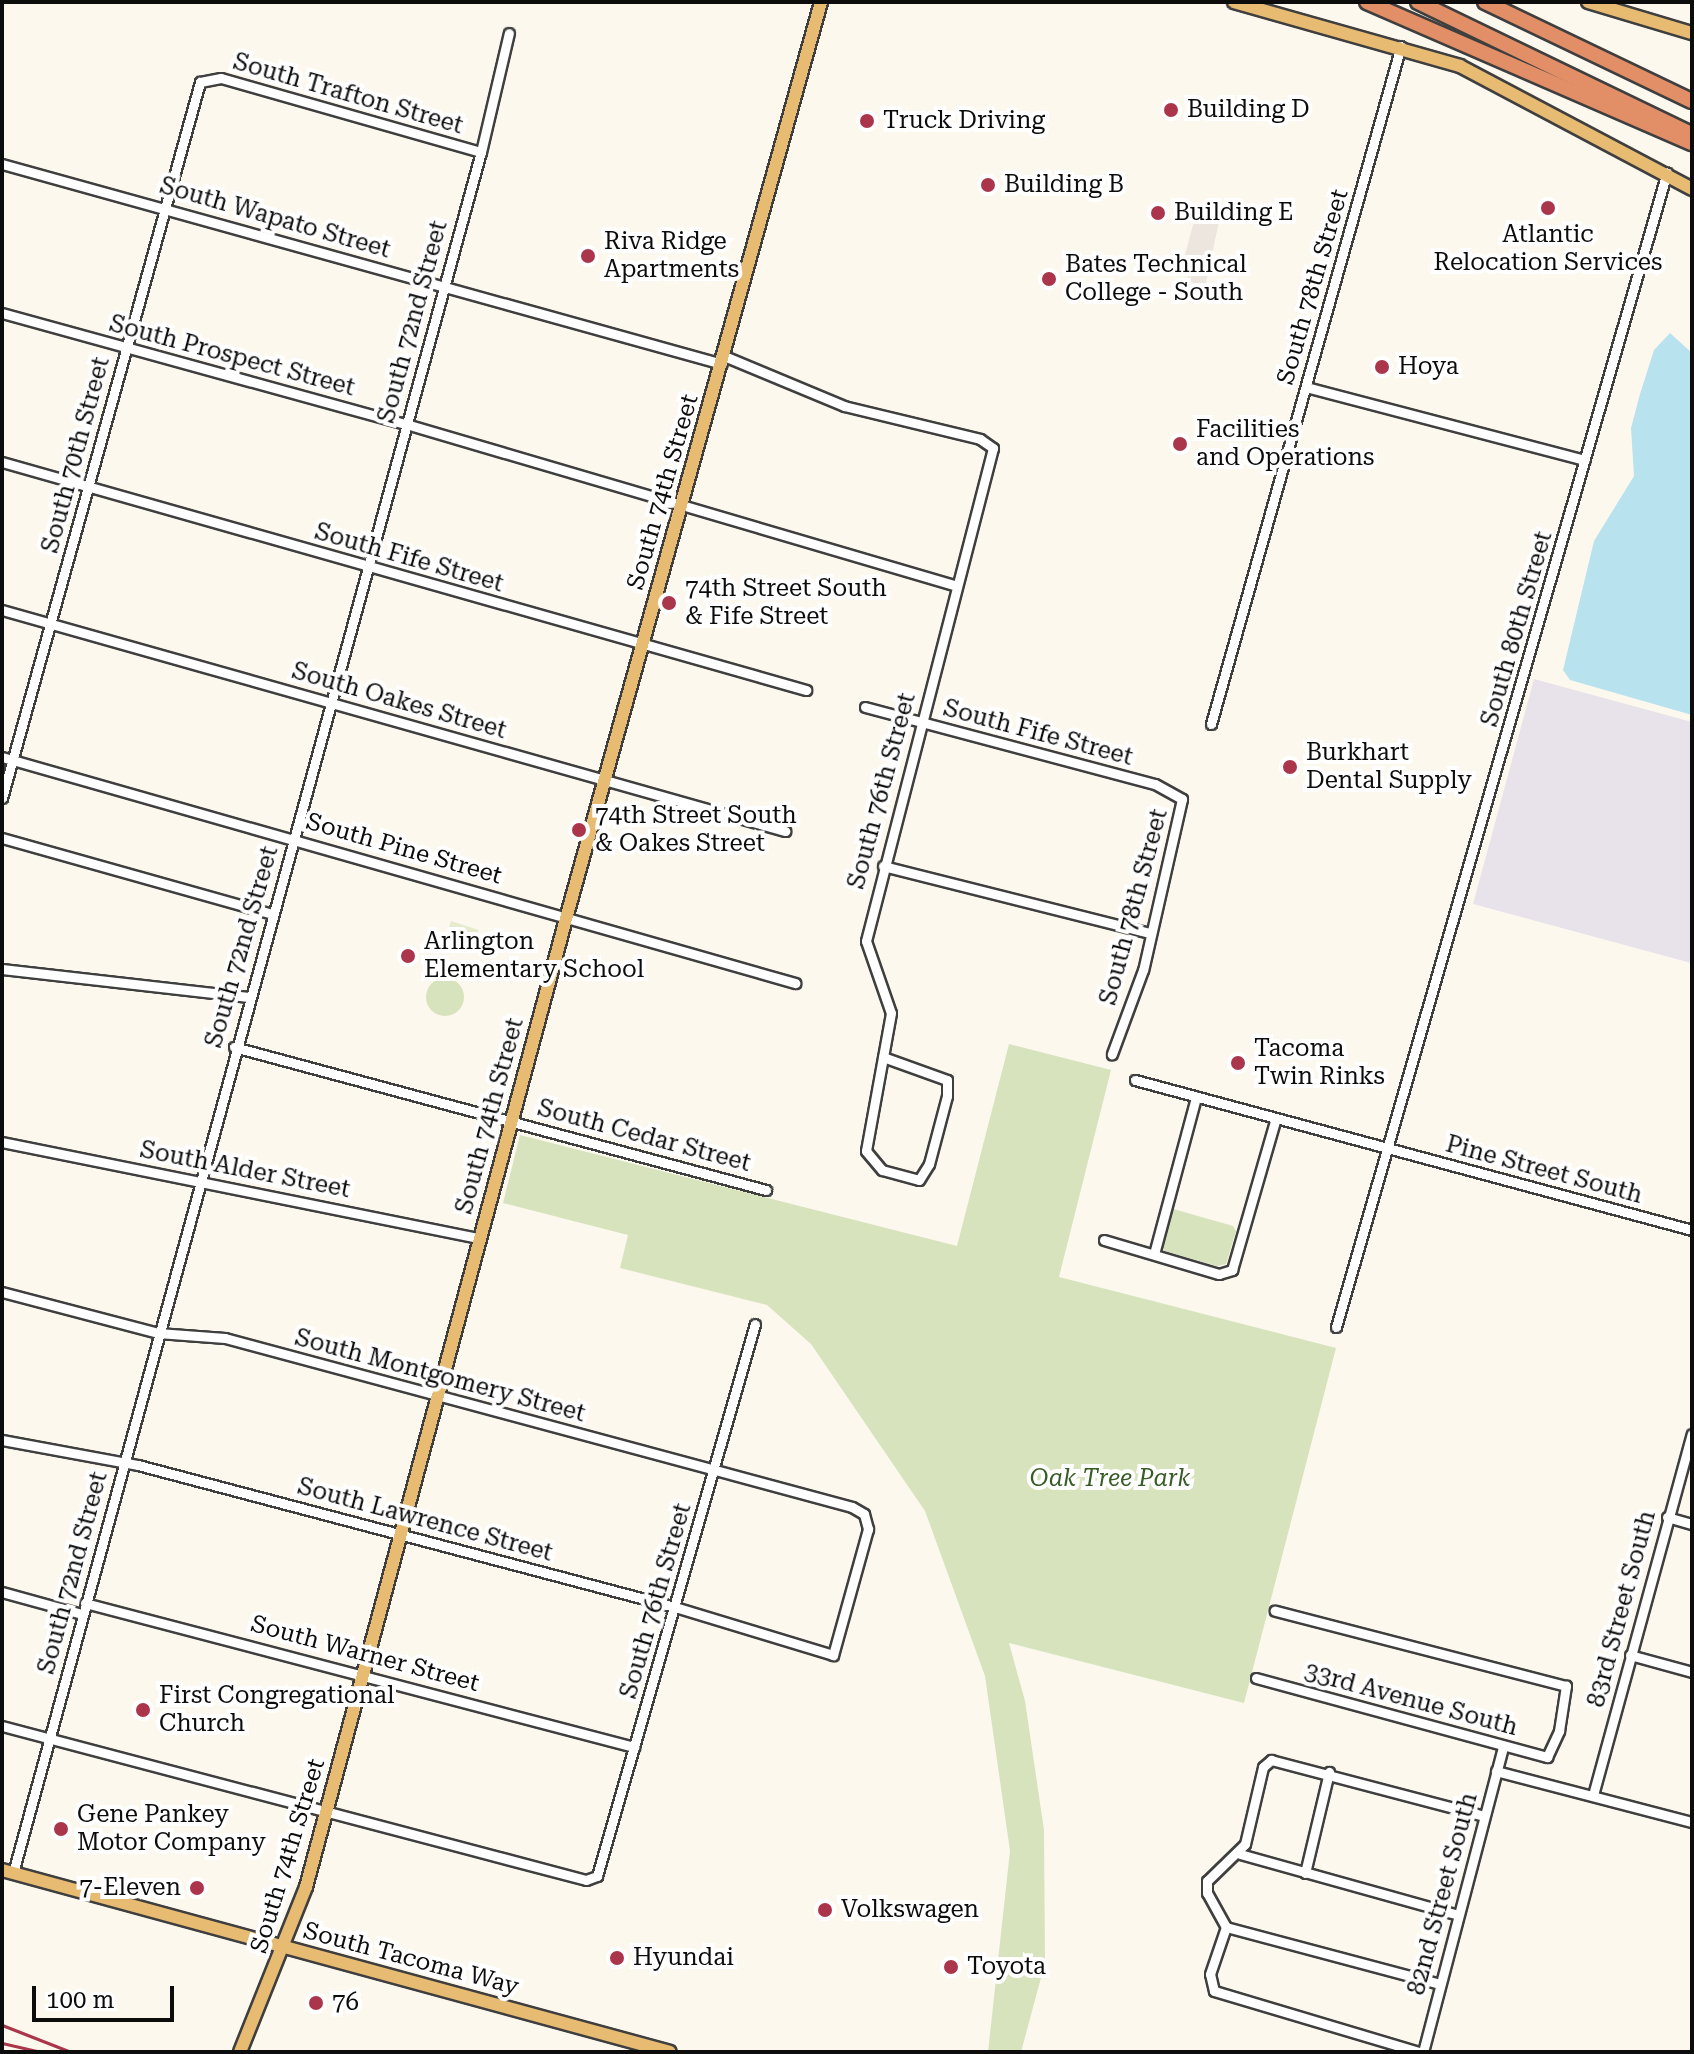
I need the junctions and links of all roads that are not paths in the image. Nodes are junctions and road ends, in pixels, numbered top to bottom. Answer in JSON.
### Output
{"nodes":[{"id":1,"x":821,"y":2,"type":"edge"},
{"id":2,"x":1234,"y":2,"type":"edge"},
{"id":3,"x":1367,"y":2,"type":"edge"},
{"id":4,"x":1418,"y":2,"type":"edge"},
{"id":5,"x":1485,"y":2,"type":"edge"},
{"id":6,"x":1588,"y":2,"type":"edge"},
{"id":7,"x":509,"y":33,"type":"dead end"},
{"id":8,"x":1692,"y":33,"type":"edge"},
{"id":9,"x":1401,"y":46,"type":"junction"},
{"id":10,"x":204,"y":78,"type":"joint"},
{"id":11,"x":1692,"y":101,"type":"edge"},
{"id":12,"x":1692,"y":134,"type":"edge"},
{"id":13,"x":1692,"y":143,"type":"edge"},
{"id":14,"x":481,"y":152,"type":"junction"},
{"id":15,"x":2,"y":164,"type":"edge"},
{"id":16,"x":1667,"y":172,"type":"junction"},
{"id":17,"x":1692,"y":189,"type":"edge"},
{"id":18,"x":165,"y":207,"type":"junction"},
{"id":19,"x":443,"y":287,"type":"junction"},
{"id":20,"x":2,"y":313,"type":"edge"},
{"id":21,"x":126,"y":348,"type":"junction"},
{"id":22,"x":723,"y":360,"type":"junction"},
{"id":23,"x":1306,"y":387,"type":"junction"},
{"id":24,"x":406,"y":424,"type":"junction"},
{"id":25,"x":989,"y":442,"type":"joint"},
{"id":26,"x":1585,"y":460,"type":"junction"},
{"id":27,"x":2,"y":462,"type":"edge"},
{"id":28,"x":88,"y":487,"type":"junction"},
{"id":29,"x":681,"y":507,"type":"junction"},
{"id":30,"x":367,"y":567,"type":"junction"},
{"id":31,"x":957,"y":586,"type":"junction"},
{"id":32,"x":2,"y":610,"type":"edge"},
{"id":33,"x":50,"y":625,"type":"junction"},
{"id":34,"x":643,"y":644,"type":"junction"},
{"id":35,"x":806,"y":690,"type":"dead end"},
{"id":36,"x":331,"y":703,"type":"junction"},
{"id":37,"x":865,"y":707,"type":"dead end"},
{"id":38,"x":920,"y":722,"type":"junction"},
{"id":39,"x":1211,"y":724,"type":"dead end"},
{"id":40,"x":7,"y":758,"type":"edge"},
{"id":41,"x":605,"y":779,"type":"junction"},
{"id":42,"x":1155,"y":784,"type":"joint"},
{"id":43,"x":2,"y":798,"type":"edge"},
{"id":44,"x":785,"y":831,"type":"dead end"},
{"id":45,"x":2,"y":838,"type":"edge"},
{"id":46,"x":293,"y":838,"type":"junction"},
{"id":47,"x":883,"y":866,"type":"junction"},
{"id":48,"x":272,"y":914,"type":"junction"},
{"id":49,"x":567,"y":915,"type":"junction"},
{"id":50,"x":1149,"y":933,"type":"junction"},
{"id":51,"x":2,"y":969,"type":"edge"},
{"id":52,"x":795,"y":983,"type":"dead end"},
{"id":53,"x":248,"y":997,"type":"junction"},
{"id":54,"x":234,"y":1047,"type":"junction"},
{"id":55,"x":1112,"y":1054,"type":"dead end"},
{"id":56,"x":883,"y":1057,"type":"junction"},
{"id":57,"x":1135,"y":1080,"type":"dead end"},
{"id":58,"x":1196,"y":1097,"type":"junction"},
{"id":59,"x":1276,"y":1118,"type":"junction"},
{"id":60,"x":511,"y":1121,"type":"junction"},
{"id":61,"x":2,"y":1142,"type":"edge"},
{"id":62,"x":1386,"y":1149,"type":"junction"},
{"id":63,"x":200,"y":1180,"type":"junction"},
{"id":64,"x":766,"y":1190,"type":"dead end"},
{"id":65,"x":1692,"y":1230,"type":"edge"},
{"id":66,"x":480,"y":1238,"type":"junction"},
{"id":67,"x":1104,"y":1240,"type":"dead end"},
{"id":68,"x":1154,"y":1254,"type":"junction"},
{"id":69,"x":2,"y":1292,"type":"edge"},
{"id":70,"x":755,"y":1324,"type":"dead end"},
{"id":71,"x":1336,"y":1327,"type":"dead end"},
{"id":72,"x":158,"y":1333,"type":"junction"},
{"id":73,"x":439,"y":1397,"type":"junction"},
{"id":74,"x":1692,"y":1434,"type":"edge"},
{"id":75,"x":2,"y":1440,"type":"edge"},
{"id":76,"x":123,"y":1464,"type":"junction"},
{"id":77,"x":715,"y":1471,"type":"junction"},
{"id":78,"x":1667,"y":1517,"type":"junction"},
{"id":79,"x":1692,"y":1524,"type":"edge"},
{"id":80,"x":402,"y":1534,"type":"junction"},
{"id":81,"x":2,"y":1592,"type":"edge"},
{"id":82,"x":85,"y":1603,"type":"junction"},
{"id":83,"x":675,"y":1607,"type":"junction"},
{"id":84,"x":1275,"y":1611,"type":"dead end"},
{"id":85,"x":82,"y":1614,"type":"junction"},
{"id":86,"x":833,"y":1655,"type":"joint"},
{"id":87,"x":1630,"y":1655,"type":"junction"},
{"id":88,"x":1692,"y":1672,"type":"edge"},
{"id":89,"x":365,"y":1674,"type":"junction"},
{"id":90,"x":1256,"y":1678,"type":"dead end"},
{"id":91,"x":2,"y":1726,"type":"edge"},
{"id":92,"x":48,"y":1738,"type":"junction"},
{"id":93,"x":1503,"y":1746,"type":"junction"},
{"id":94,"x":634,"y":1747,"type":"junction"},
{"id":95,"x":1496,"y":1771,"type":"junction"},
{"id":96,"x":1329,"y":1772,"type":"junction"},
{"id":97,"x":1593,"y":1795,"type":"junction"},
{"id":98,"x":327,"y":1813,"type":"junction"},
{"id":99,"x":1484,"y":1816,"type":"junction"},
{"id":100,"x":1692,"y":1822,"type":"edge"},
{"id":101,"x":1240,"y":1854,"type":"junction"},
{"id":102,"x":8,"y":1871,"type":"edge"},
{"id":103,"x":1305,"y":1873,"type":"junction"},
{"id":104,"x":1458,"y":1915,"type":"junction"},
{"id":105,"x":1226,"y":1927,"type":"junction"},
{"id":106,"x":285,"y":1947,"type":"junction"},
{"id":107,"x":1440,"y":1984,"type":"junction"},
{"id":108,"x":240,"y":2052,"type":"edge"},
{"id":109,"x":670,"y":2052,"type":"edge"},
{"id":110,"x":1421,"y":2052,"type":"edge"}],
"edges":[{"from":1,"to":22,"type":"main road","name":"South 74th Street"},
{"from":2,"to":9,"type":"main road"},
{"from":3,"to":13,"type":"highway"},
{"from":4,"to":12,"type":"highway"},
{"from":5,"to":11,"type":"highway"},
{"from":6,"to":8,"type":"main road"},
{"from":7,"to":14,"type":"street","name":"South 72nd Street"},
{"from":9,"to":16,"type":"main road"},
{"from":9,"to":23,"type":"street","name":"South 78th Street"},
{"from":10,"to":14,"type":"street","name":"South Trafton Street"},
{"from":10,"to":18,"type":"street","name":"South 70th Street"},
{"from":14,"to":19,"type":"street","name":"South 72nd Street"},
{"from":15,"to":18,"type":"street","name":"South Wapato Street"},
{"from":16,"to":17,"type":"main road"},
{"from":16,"to":26,"type":"street","name":"South 80th Street"},
{"from":18,"to":19,"type":"street","name":"South Wapato Street"},
{"from":18,"to":21,"type":"street","name":"South 70th Street"},
{"from":19,"to":22,"type":"street","name":"South Wapato Street"},
{"from":19,"to":24,"type":"street","name":"South 72nd Street"},
{"from":20,"to":21,"type":"street","name":"South Prospect Street"},
{"from":21,"to":24,"type":"street","name":"South Prospect Street"},
{"from":21,"to":28,"type":"street","name":"South 70th Street"},
{"from":22,"to":25,"type":"street","name":"South Wapato Street"},
{"from":22,"to":29,"type":"main road","name":"South 74th Street"},
{"from":23,"to":26,"type":"street"},
{"from":23,"to":39,"type":"street","name":"South 78th Street"},
{"from":24,"to":29,"type":"street","name":"South Prospect Street"},
{"from":24,"to":30,"type":"street","name":"South 72nd Street"},
{"from":25,"to":31,"type":"street","name":"South 76th Street"},
{"from":26,"to":62,"type":"street","name":"South 80th Street"},
{"from":27,"to":28,"type":"street","name":"South Fife Street"},
{"from":28,"to":30,"type":"street","name":"South Fife Street"},
{"from":28,"to":33,"type":"street","name":"South 70th Street"},
{"from":29,"to":31,"type":"street","name":"South Prospect Street"},
{"from":29,"to":34,"type":"main road","name":"South 74th Street"},
{"from":30,"to":34,"type":"street","name":"South Fife Street"},
{"from":30,"to":36,"type":"street","name":"South 72nd Street"},
{"from":31,"to":38,"type":"street","name":"South 76th Street"},
{"from":32,"to":33,"type":"street","name":"South Oakes Street"},
{"from":33,"to":36,"type":"street","name":"South Oakes Street"},
{"from":33,"to":40,"type":"street","name":"South 70th Street"},
{"from":34,"to":35,"type":"street","name":"South Fife Street"},
{"from":34,"to":41,"type":"main road","name":"South 74th Street"},
{"from":36,"to":41,"type":"street","name":"South Oakes Street"},
{"from":36,"to":46,"type":"street","name":"South 72nd Street"},
{"from":37,"to":38,"type":"street","name":"South Fife Street"},
{"from":38,"to":42,"type":"street","name":"South Fife Street"},
{"from":38,"to":47,"type":"street","name":"South 76th Street"},
{"from":40,"to":43,"type":"street","name":"South 70th Street"},
{"from":40,"to":46,"type":"street","name":"South Pine Street"},
{"from":41,"to":44,"type":"street","name":"South Oakes Street"},
{"from":41,"to":49,"type":"main road","name":"South 74th Street"},
{"from":42,"to":50,"type":"street","name":"South 78th Street"},
{"from":45,"to":48,"type":"street"},
{"from":46,"to":48,"type":"street","name":"South 72nd Street"},
{"from":46,"to":49,"type":"street","name":"South Pine Street"},
{"from":47,"to":50,"type":"street"},
{"from":47,"to":56,"type":"street","name":"South 76th Street"},
{"from":48,"to":53,"type":"street","name":"South 72nd Street"},
{"from":49,"to":52,"type":"street","name":"South Pine Street"},
{"from":49,"to":60,"type":"main road","name":"South 74th Street"},
{"from":50,"to":55,"type":"street","name":"South 78th Street"},
{"from":51,"to":53,"type":"street"},
{"from":53,"to":54,"type":"street","name":"South 72nd Street"},
{"from":54,"to":60,"type":"street","name":"South Cedar Street"},
{"from":54,"to":63,"type":"street","name":"South 72nd Street"},
{"from":56,"to":56,"type":"street","name":"South 76th Street"},
{"from":57,"to":58,"type":"street"},
{"from":58,"to":59,"type":"street"},
{"from":58,"to":68,"type":"street"},
{"from":59,"to":62,"type":"street"},
{"from":59,"to":68,"type":"street"},
{"from":60,"to":64,"type":"street","name":"South Cedar Street"},
{"from":60,"to":66,"type":"main road","name":"South 74th Street"},
{"from":61,"to":63,"type":"street","name":"South Alder Street"},
{"from":62,"to":65,"type":"street","name":"Pine Street South"},
{"from":62,"to":71,"type":"street","name":"South 80th Street"},
{"from":63,"to":66,"type":"street","name":"South Alder Street"},
{"from":63,"to":72,"type":"street","name":"South 72nd Street"},
{"from":66,"to":73,"type":"main road","name":"South 74th Street"},
{"from":67,"to":68,"type":"street"},
{"from":69,"to":72,"type":"street","name":"South Montgomery Street"},
{"from":70,"to":77,"type":"street","name":"South 76th Street"},
{"from":72,"to":73,"type":"street","name":"South Montgomery Street"},
{"from":72,"to":76,"type":"street","name":"South 72nd Street"},
{"from":73,"to":77,"type":"street","name":"South Montgomery Street"},
{"from":73,"to":80,"type":"main road","name":"South 74th Street"},
{"from":74,"to":78,"type":"street","name":"83rd Street South"},
{"from":75,"to":76,"type":"street","name":"South Lawrence Street"},
{"from":76,"to":80,"type":"street","name":"South Lawrence Street"},
{"from":76,"to":82,"type":"street","name":"South 72nd Street"},
{"from":77,"to":83,"type":"street","name":"South 76th Street"},
{"from":77,"to":86,"type":"street","name":"South Montgomery Street"},
{"from":78,"to":79,"type":"street"},
{"from":78,"to":87,"type":"street","name":"83rd Street South"},
{"from":80,"to":83,"type":"street","name":"South Lawrence Street"},
{"from":80,"to":89,"type":"main road","name":"South 74th Street"},
{"from":81,"to":85,"type":"street"},
{"from":82,"to":85,"type":"street","name":"South 72nd Street"},
{"from":82,"to":89,"type":"street","name":"South Warner Street"},
{"from":83,"to":86,"type":"street","name":"South Lawrence Street"},
{"from":83,"to":94,"type":"street","name":"South 76th Street"},
{"from":84,"to":93,"type":"street","name":"33rd Avenue South"},
{"from":85,"to":92,"type":"street","name":"South 72nd Street"},
{"from":87,"to":88,"type":"street"},
{"from":87,"to":97,"type":"street","name":"83rd Street South"},
{"from":89,"to":94,"type":"street","name":"South Warner Street"},
{"from":89,"to":98,"type":"main road","name":"South 74th Street"},
{"from":90,"to":93,"type":"street","name":"33rd Avenue South"},
{"from":91,"to":92,"type":"street"},
{"from":92,"to":98,"type":"street"},
{"from":92,"to":102,"type":"street","name":"South 72nd Street"},
{"from":93,"to":95,"type":"street","name":"82nd Street South"},
{"from":94,"to":98,"type":"street","name":"South 76th Street"},
{"from":95,"to":97,"type":"street","name":"33rd Avenue South"},
{"from":95,"to":99,"type":"street","name":"82nd Street South"},
{"from":96,"to":99,"type":"street"},
{"from":96,"to":101,"type":"street"},
{"from":96,"to":103,"type":"street"},
{"from":97,"to":100,"type":"street","name":"33rd Avenue South"},
{"from":98,"to":106,"type":"main road","name":"South 74th Street"},
{"from":99,"to":104,"type":"street","name":"82nd Street South"},
{"from":101,"to":103,"type":"street"},
{"from":101,"to":105,"type":"street"},
{"from":102,"to":106,"type":"main road","name":"South Tacoma Way"},
{"from":103,"to":104,"type":"street"},
{"from":104,"to":107,"type":"street","name":"82nd Street South"},
{"from":105,"to":107,"type":"street"},
{"from":105,"to":110,"type":"street"},
{"from":106,"to":108,"type":"main road","name":"South 74th Street"},
{"from":106,"to":109,"type":"main road","name":"South Tacoma Way"},
{"from":107,"to":110,"type":"street","name":"82nd Street South"}]}
